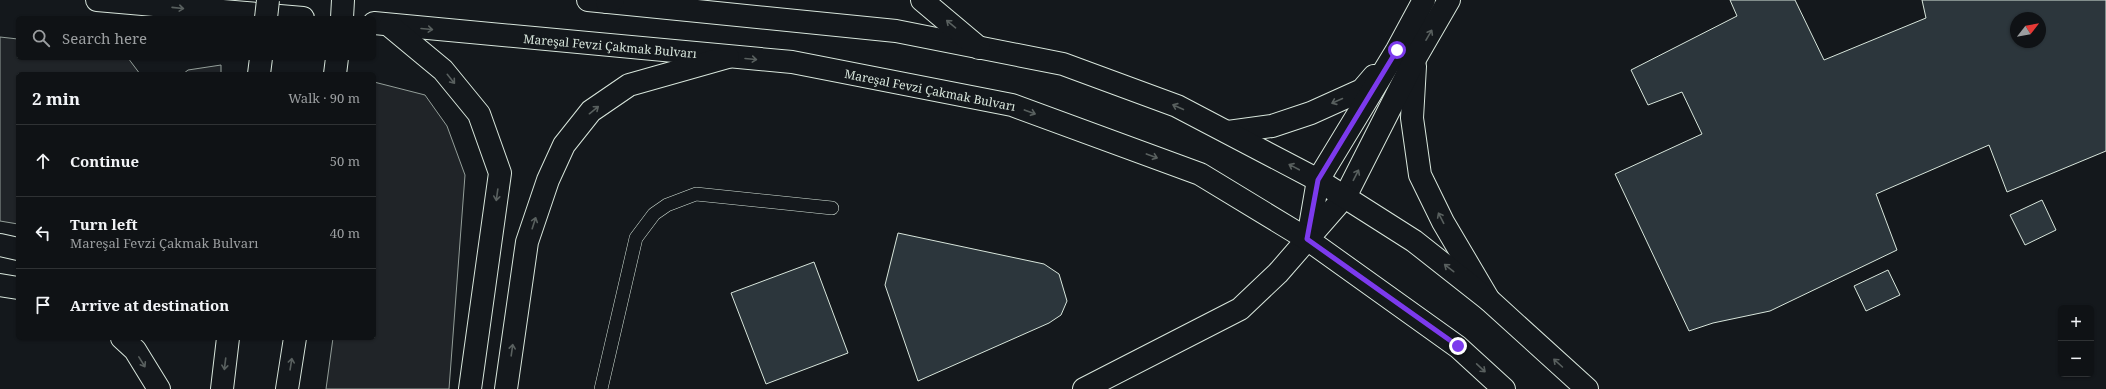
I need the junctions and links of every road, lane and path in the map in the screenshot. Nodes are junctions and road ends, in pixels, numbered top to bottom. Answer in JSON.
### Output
{"nodes":[{"id":1,"x":97,"y":0,"type":"edge"},
{"id":2,"x":268,"y":0,"type":"edge"},
{"id":3,"x":344,"y":0,"type":"edge"},
{"id":4,"x":922,"y":0,"type":"edge"},
{"id":5,"x":1424,"y":0,"type":"edge"},
{"id":6,"x":1449,"y":0,"type":"edge"},
{"id":7,"x":603,"y":1,"type":"edge"},
{"id":8,"x":266,"y":16,"type":"edge"},
{"id":9,"x":280,"y":16,"type":"edge"},
{"id":10,"x":342,"y":16,"type":"edge"},
{"id":11,"x":382,"y":24,"type":"edge"},
{"id":12,"x":979,"y":48,"type":"junction"},
{"id":13,"x":1406,"y":53,"type":"junction"},
{"id":14,"x":728,"y":57,"type":"junction"},
{"id":15,"x":261,"y":60,"type":"edge"},
{"id":16,"x":337,"y":60,"type":"edge"},
{"id":17,"x":259,"y":72,"type":"edge"},
{"id":18,"x":335,"y":72,"type":"edge"},
{"id":19,"x":1228,"y":132,"type":"junction"},
{"id":20,"x":1318,"y":180,"type":"junction"},
{"id":21,"x":1346,"y":195,"type":"junction"},
{"id":22,"x":832,"y":208,"type":"dead end"},
{"id":23,"x":1307,"y":239,"type":"junction"},
{"id":24,"x":0,"y":245,"type":"edge"},
{"id":25,"x":16,"y":249,"type":"edge"},
{"id":26,"x":0,"y":285,"type":"edge"},
{"id":27,"x":16,"y":288,"type":"edge"},
{"id":28,"x":1489,"y":300,"type":"junction"},
{"id":29,"x":124,"y":340,"type":"edge"},
{"id":30,"x":228,"y":340,"type":"edge"},
{"id":31,"x":295,"y":340,"type":"edge"},
{"id":32,"x":159,"y":389,"type":"edge"},
{"id":33,"x":222,"y":389,"type":"edge"},
{"id":34,"x":287,"y":389,"type":"edge"},
{"id":35,"x":470,"y":389,"type":"edge"},
{"id":36,"x":506,"y":389,"type":"edge"},
{"id":37,"x":601,"y":389,"type":"edge"},
{"id":38,"x":1084,"y":389,"type":"edge"},
{"id":39,"x":1504,"y":389,"type":"edge"},
{"id":40,"x":1587,"y":389,"type":"edge"}],
"edges":[{"from":1,"to":9,"type":"main road","one_way":true},
{"from":2,"to":8,"type":"main road","bridge":true},
{"from":3,"to":10,"type":"main road"},
{"from":12,"to":4,"type":"main road","one_way":true},
{"from":5,"to":13,"type":"main road"},
{"from":13,"to":6,"type":"main road","one_way":true},
{"from":7,"to":12,"type":"main road"},
{"from":11,"to":14,"type":"main road","name":"Mareşal Fevzi Çakmak Bulvarı","one_way":true},
{"from":11,"to":35,"type":"main road","one_way":true},
{"from":19,"to":12,"type":"main road","one_way":true},
{"from":13,"to":19,"type":"main road","one_way":true},
{"from":13,"to":20,"type":"main road"},
{"from":21,"to":13,"type":"main road","one_way":true},
{"from":28,"to":13,"type":"main road","one_way":true},
{"from":14,"to":23,"type":"main road","name":"Mareşal Fevzi Çakmak Bulvarı","one_way":true},
{"from":36,"to":14,"type":"main road","one_way":true},
{"from":15,"to":17,"type":"main road"},
{"from":16,"to":18,"type":"main road"},
{"from":20,"to":19,"type":"main road","one_way":true},
{"from":20,"to":21,"type":"main road"},
{"from":20,"to":23,"type":"main road"},
{"from":21,"to":23,"type":"main road"},
{"from":28,"to":21,"type":"main road","one_way":true},
{"from":22,"to":37,"type":"lane"},
{"from":23,"to":38,"type":"main road"},
{"from":23,"to":39,"type":"main road","name":"Mareşal Fevzi Çakmak Bulvarı","one_way":true},
{"from":24,"to":25,"type":"main road"},
{"from":26,"to":27,"type":"main road"},
{"from":40,"to":28,"type":"main road","one_way":true},
{"from":29,"to":32,"type":"main road","one_way":true},
{"from":30,"to":33,"type":"main road","one_way":true},
{"from":34,"to":31,"type":"main road","one_way":true}]}
